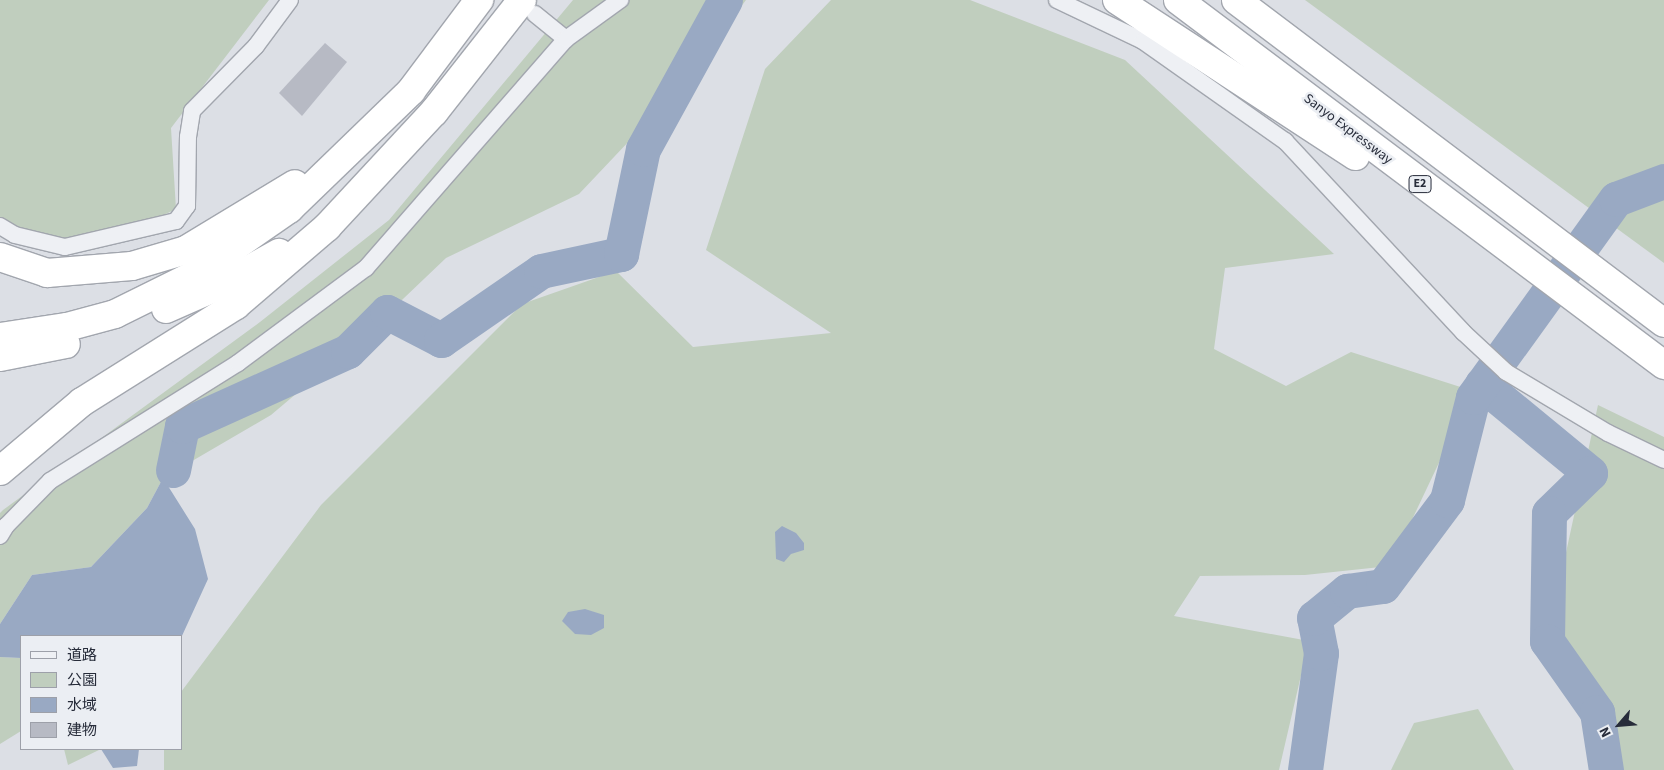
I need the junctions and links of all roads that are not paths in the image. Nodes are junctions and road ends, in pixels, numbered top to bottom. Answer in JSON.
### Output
{"nodes":[{"id":1,"x":290,"y":0,"type":"edge"},
{"id":2,"x":479,"y":0,"type":"edge"},
{"id":3,"x":620,"y":0,"type":"edge"},
{"id":4,"x":1057,"y":0,"type":"edge"},
{"id":5,"x":1117,"y":0,"type":"edge"},
{"id":6,"x":1178,"y":0,"type":"edge"},
{"id":7,"x":1236,"y":0,"type":"edge"},
{"id":8,"x":521,"y":7,"type":"edge"},
{"id":9,"x":566,"y":39,"type":"junction"},
{"id":10,"x":346,"y":153,"type":"junction"},
{"id":11,"x":0,"y":226,"type":"edge"},
{"id":12,"x":327,"y":227,"type":"junction"},
{"id":13,"x":0,"y":257,"type":"edge"},
{"id":14,"x":1664,"y":323,"type":"edge"},
{"id":15,"x":1606,"y":324,"type":"junction"},
{"id":16,"x":0,"y":337,"type":"edge"},
{"id":17,"x":0,"y":357,"type":"edge"},
{"id":18,"x":1664,"y":365,"type":"edge"},
{"id":19,"x":1664,"y":460,"type":"edge"},
{"id":20,"x":0,"y":471,"type":"edge"},
{"id":21,"x":0,"y":536,"type":"edge"}],
"edges":[{"from":1,"to":11,"type":"street"},
{"from":2,"to":10,"type":"highway"},
{"from":3,"to":9,"type":"street"},
{"from":4,"to":19,"type":"street"},
{"from":5,"to":15,"type":"highway"},
{"from":6,"to":15,"type":"highway","name":"Sanyo Expressway","number":"E2"},
{"from":7,"to":14,"type":"highway","number":"E2"},
{"from":8,"to":9,"type":"street"},
{"from":8,"to":12,"type":"highway"},
{"from":9,"to":21,"type":"street"},
{"from":10,"to":13,"type":"highway"},
{"from":10,"to":16,"type":"highway"},
{"from":12,"to":17,"type":"highway"},
{"from":12,"to":20,"type":"highway"},
{"from":15,"to":18,"type":"highway","name":"Sanyo Expressway","number":"E2"}]}
